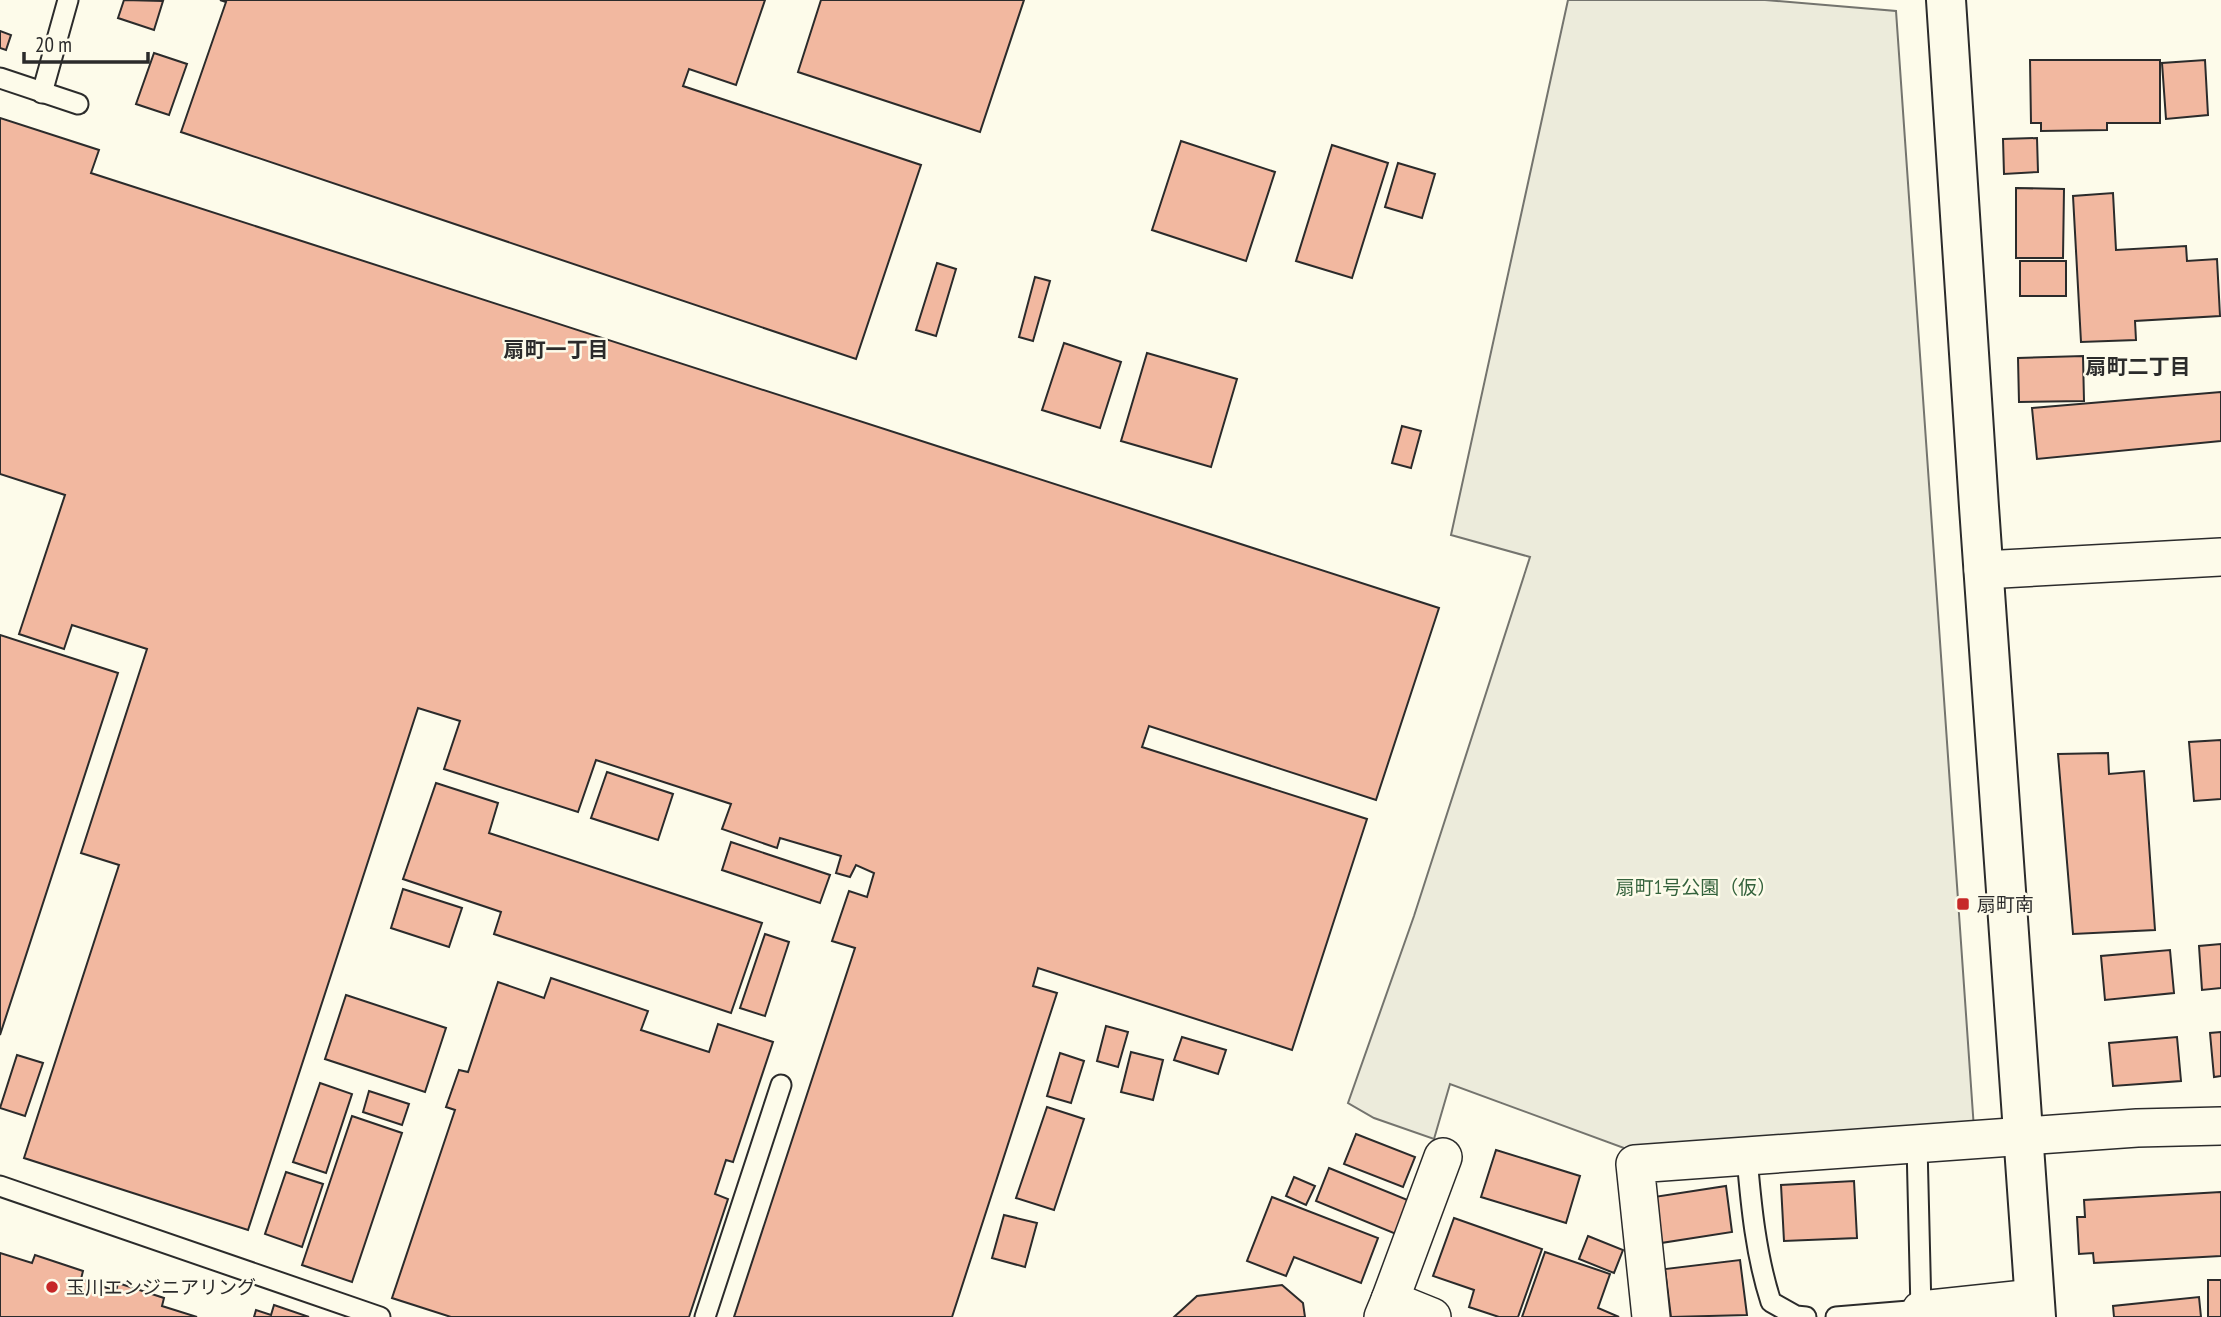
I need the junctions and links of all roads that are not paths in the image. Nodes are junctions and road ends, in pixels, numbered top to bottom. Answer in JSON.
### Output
{"nodes":[{"id":1,"x":68,"y":0,"type":"edge"},
{"id":2,"x":1946,"y":0,"type":"edge"},
{"id":3,"x":0,"y":78,"type":"edge"},
{"id":4,"x":42,"y":93,"type":"junction"},
{"id":5,"x":78,"y":104,"type":"dead end"},
{"id":6,"x":2221,"y":557,"type":"edge"},
{"id":7,"x":1983,"y":570,"type":"junction"},
{"id":8,"x":781,"y":1085,"type":"dead end"},
{"id":9,"x":2221,"y":1126,"type":"edge"},
{"id":10,"x":2024,"y":1137,"type":"junction"},
{"id":11,"x":1917,"y":1144,"type":"junction"},
{"id":12,"x":1443,"y":1157,"type":"dead end"},
{"id":13,"x":1747,"y":1157,"type":"junction"},
{"id":14,"x":0,"y":1186,"type":"edge"},
{"id":15,"x":2035,"y":1307,"type":"edge"},
{"id":16,"x":1386,"y":1308,"type":"edge"},
{"id":17,"x":1921,"y":1310,"type":"junction"},
{"id":18,"x":380,"y":1317,"type":"edge"},
{"id":19,"x":705,"y":1317,"type":"edge"},
{"id":20,"x":1432,"y":1317,"type":"edge"},
{"id":21,"x":1651,"y":1317,"type":"edge"},
{"id":22,"x":1806,"y":1317,"type":"edge"},
{"id":23,"x":1836,"y":1317,"type":"edge"}],
"edges":[{"from":1,"to":4,"type":"lane"},
{"from":2,"to":7,"type":"street"},
{"from":3,"to":4,"type":"lane"},
{"from":4,"to":5,"type":"lane"},
{"from":6,"to":7,"type":"street"},
{"from":7,"to":10,"type":"street"},
{"from":8,"to":19,"type":"lane"},
{"from":9,"to":10,"type":"street"},
{"from":10,"to":11,"type":"street"},
{"from":10,"to":15,"type":"street"},
{"from":11,"to":13,"type":"street"},
{"from":11,"to":17,"type":"lane"},
{"from":12,"to":16,"type":"street"},
{"from":13,"to":21,"type":"street"},
{"from":13,"to":22,"type":"lane"},
{"from":14,"to":18,"type":"lane"},
{"from":15,"to":17,"type":"street"},
{"from":16,"to":20,"type":"street"},
{"from":17,"to":23,"type":"lane"}]}
